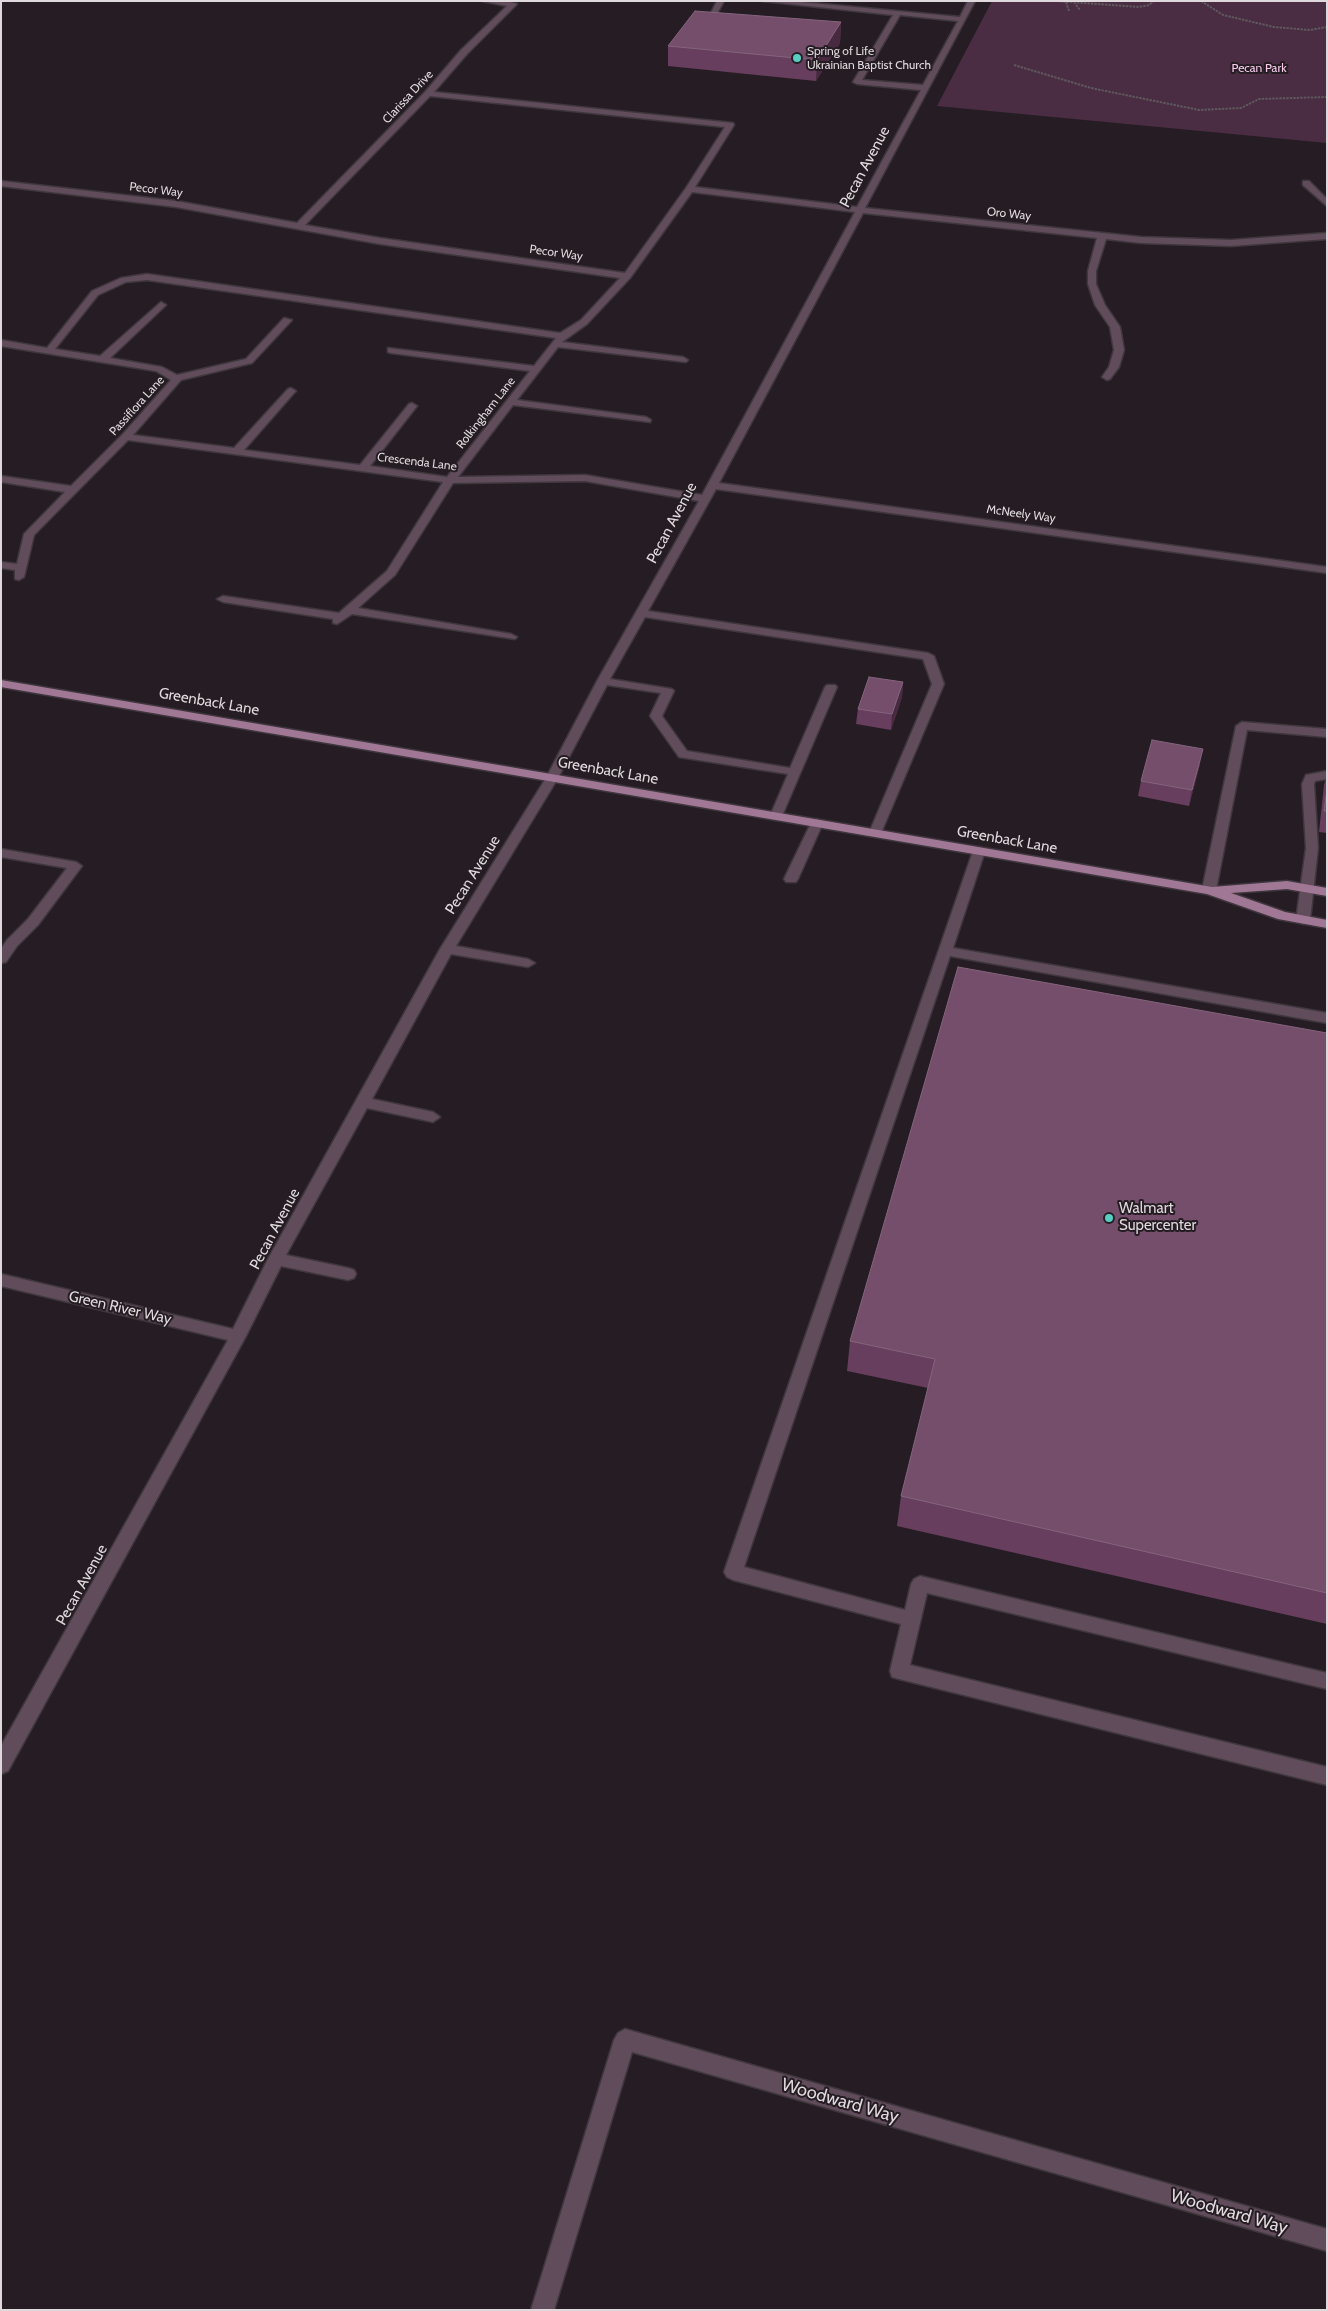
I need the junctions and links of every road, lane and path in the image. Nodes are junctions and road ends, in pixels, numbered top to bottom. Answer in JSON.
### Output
{"nodes":[{"id":1,"x":484,"y":1,"type":"edge"},
{"id":2,"x":721,"y":1,"type":"edge"},
{"id":3,"x":764,"y":1,"type":"edge"},
{"id":4,"x":972,"y":1,"type":"edge"},
{"id":5,"x":1056,"y":1,"type":"edge"},
{"id":6,"x":1154,"y":1,"type":"edge"},
{"id":7,"x":1201,"y":1,"type":"edge"},
{"id":8,"x":1066,"y":2,"type":"edge"},
{"id":9,"x":1074,"y":2,"type":"edge"},
{"id":10,"x":1097,"y":2,"type":"edge"},
{"id":11,"x":1093,"y":5,"type":"dead end"},
{"id":12,"x":1080,"y":10,"type":"dead end"},
{"id":13,"x":1069,"y":11,"type":"dead end"},
{"id":14,"x":898,"y":13,"type":"junction"},
{"id":15,"x":712,"y":14,"type":"edge"},
{"id":16,"x":963,"y":19,"type":"junction"},
{"id":17,"x":1327,"y":27,"type":"edge"},
{"id":18,"x":1014,"y":65,"type":"dead end"},
{"id":19,"x":926,"y":88,"type":"junction"},
{"id":20,"x":428,"y":94,"type":"junction"},
{"id":21,"x":1327,"y":97,"type":"edge"},
{"id":22,"x":1,"y":183,"type":"edge"},
{"id":23,"x":1306,"y":183,"type":"dead end"},
{"id":24,"x":690,"y":189,"type":"junction"},
{"id":25,"x":1327,"y":204,"type":"edge"},
{"id":26,"x":861,"y":210,"type":"junction"},
{"id":27,"x":299,"y":226,"type":"junction"},
{"id":28,"x":1327,"y":236,"type":"edge"},
{"id":29,"x":1102,"y":237,"type":"junction"},
{"id":30,"x":627,"y":276,"type":"junction"},
{"id":31,"x":161,"y":305,"type":"dead end"},
{"id":32,"x":287,"y":320,"type":"dead end"},
{"id":33,"x":559,"y":340,"type":"junction"},
{"id":34,"x":1,"y":342,"type":"edge"},
{"id":35,"x":49,"y":350,"type":"junction"},
{"id":36,"x":391,"y":350,"type":"dead end"},
{"id":37,"x":103,"y":359,"type":"junction"},
{"id":38,"x":683,"y":360,"type":"dead end"},
{"id":39,"x":537,"y":369,"type":"junction"},
{"id":40,"x":1106,"y":377,"type":"dead end"},
{"id":41,"x":176,"y":378,"type":"junction"},
{"id":42,"x":291,"y":391,"type":"dead end"},
{"id":43,"x":510,"y":402,"type":"junction"},
{"id":44,"x":412,"y":406,"type":"dead end"},
{"id":45,"x":646,"y":420,"type":"dead end"},
{"id":46,"x":126,"y":437,"type":"junction"},
{"id":47,"x":236,"y":452,"type":"junction"},
{"id":48,"x":363,"y":468,"type":"junction"},
{"id":49,"x":1,"y":479,"type":"edge"},
{"id":50,"x":450,"y":480,"type":"junction"},
{"id":51,"x":711,"y":485,"type":"junction"},
{"id":52,"x":74,"y":490,"type":"junction"},
{"id":53,"x":705,"y":499,"type":"junction"},
{"id":54,"x":1,"y":565,"type":"edge"},
{"id":55,"x":1327,"y":570,"type":"edge"},
{"id":56,"x":223,"y":599,"type":"dead end"},
{"id":57,"x":641,"y":613,"type":"junction"},
{"id":58,"x":343,"y":616,"type":"junction"},
{"id":59,"x":511,"y":637,"type":"dead end"},
{"id":60,"x":602,"y":681,"type":"junction"},
{"id":61,"x":1,"y":683,"type":"edge"},
{"id":62,"x":831,"y":687,"type":"dead end"},
{"id":63,"x":1327,"y":733,"type":"edge"},
{"id":64,"x":795,"y":772,"type":"junction"},
{"id":65,"x":1327,"y":775,"type":"edge"},
{"id":66,"x":552,"y":778,"type":"junction"},
{"id":67,"x":776,"y":816,"type":"junction"},
{"id":68,"x":817,"y":823,"type":"junction"},
{"id":69,"x":875,"y":833,"type":"junction"},
{"id":70,"x":979,"y":851,"type":"junction"},
{"id":71,"x":1,"y":853,"type":"edge"},
{"id":72,"x":791,"y":879,"type":"dead end"},
{"id":73,"x":1307,"y":888,"type":"junction"},
{"id":74,"x":1209,"y":890,"type":"junction"},
{"id":75,"x":1327,"y":892,"type":"edge"},
{"id":76,"x":1303,"y":920,"type":"junction"},
{"id":77,"x":1327,"y":924,"type":"edge"},
{"id":78,"x":447,"y":949,"type":"junction"},
{"id":79,"x":946,"y":951,"type":"junction"},
{"id":80,"x":1,"y":959,"type":"edge"},
{"id":81,"x":528,"y":963,"type":"dead end"},
{"id":82,"x":1327,"y":1018,"type":"edge"},
{"id":83,"x":363,"y":1102,"type":"junction"},
{"id":84,"x":433,"y":1117,"type":"dead end"},
{"id":85,"x":276,"y":1259,"type":"junction"},
{"id":86,"x":348,"y":1274,"type":"dead end"},
{"id":87,"x":1,"y":1280,"type":"edge"},
{"id":88,"x":238,"y":1336,"type":"junction"},
{"id":89,"x":911,"y":1619,"type":"junction"},
{"id":90,"x":1327,"y":1681,"type":"edge"},
{"id":91,"x":1,"y":1765,"type":"edge"},
{"id":92,"x":1327,"y":1776,"type":"edge"},
{"id":93,"x":1327,"y":2240,"type":"edge"},
{"id":94,"x":542,"y":2310,"type":"edge"}],
"edges":[{"from":1,"to":20,"type":"street","name":"Clarissa Drive"},
{"from":2,"to":15,"type":"street"},
{"from":3,"to":14,"type":"street"},
{"from":4,"to":16,"type":"street","name":"Pecan Avenue"},
{"from":5,"to":8,"type":"path"},
{"from":6,"to":10,"type":"path"},
{"from":7,"to":17,"type":"path"},
{"from":8,"to":9,"type":"path"},
{"from":8,"to":13,"type":"path"},
{"from":9,"to":10,"type":"path"},
{"from":9,"to":12,"type":"path"},
{"from":10,"to":11,"type":"path"},
{"from":14,"to":16,"type":"street"},
{"from":14,"to":19,"type":"street"},
{"from":16,"to":19,"type":"street","name":"Pecan Avenue"},
{"from":18,"to":21,"type":"path"},
{"from":19,"to":26,"type":"street","name":"Pecan Avenue"},
{"from":20,"to":24,"type":"street"},
{"from":20,"to":27,"type":"street","name":"Clarissa Drive"},
{"from":22,"to":27,"type":"street","name":"Pecor Way"},
{"from":23,"to":25,"type":"street"},
{"from":24,"to":26,"type":"street","name":"Oro Way"},
{"from":24,"to":30,"type":"street"},
{"from":26,"to":29,"type":"street","name":"Oro Way"},
{"from":26,"to":51,"type":"street","name":"Pecan Avenue"},
{"from":27,"to":30,"type":"street","name":"Pecor Way"},
{"from":28,"to":29,"type":"street","name":"Oro Way"},
{"from":29,"to":40,"type":"street"},
{"from":30,"to":33,"type":"street","name":"Rolkingham Lane"},
{"from":31,"to":37,"type":"street"},
{"from":32,"to":41,"type":"street"},
{"from":33,"to":35,"type":"street"},
{"from":33,"to":38,"type":"street"},
{"from":33,"to":39,"type":"street","name":"Rolkingham Lane"},
{"from":34,"to":35,"type":"street","name":"Passiflora Lane"},
{"from":35,"to":37,"type":"street","name":"Passiflora Lane"},
{"from":36,"to":39,"type":"street"},
{"from":37,"to":41,"type":"street","name":"Passiflora Lane"},
{"from":39,"to":43,"type":"street","name":"Rolkingham Lane"},
{"from":41,"to":46,"type":"street","name":"Passiflora Lane"},
{"from":42,"to":47,"type":"street"},
{"from":43,"to":45,"type":"street"},
{"from":43,"to":50,"type":"street","name":"Rolkingham Lane"},
{"from":44,"to":48,"type":"street"},
{"from":46,"to":47,"type":"street","name":"Crescenda Lane"},
{"from":46,"to":52,"type":"street","name":"Passiflora Lane"},
{"from":47,"to":48,"type":"street","name":"Crescenda Lane"},
{"from":48,"to":50,"type":"street","name":"Crescenda Lane"},
{"from":49,"to":52,"type":"street"},
{"from":50,"to":53,"type":"street","name":"Crescenda Lane"},
{"from":50,"to":58,"type":"street","name":"Rolkingham Lane"},
{"from":51,"to":53,"type":"street","name":"Pecan Avenue"},
{"from":51,"to":55,"type":"street","name":"McNeely Way"},
{"from":52,"to":54,"type":"street","name":"Passiflora Lane"},
{"from":53,"to":57,"type":"street","name":"Pecan Avenue"},
{"from":56,"to":58,"type":"street"},
{"from":57,"to":60,"type":"street","name":"Pecan Avenue"},
{"from":57,"to":69,"type":"street"},
{"from":58,"to":59,"type":"street"},
{"from":60,"to":64,"type":"street"},
{"from":60,"to":66,"type":"street","name":"Pecan Avenue"},
{"from":61,"to":66,"type":"main road","name":"Greenback Lane"},
{"from":62,"to":64,"type":"street"},
{"from":63,"to":74,"type":"street"},
{"from":64,"to":67,"type":"street"},
{"from":65,"to":73,"type":"street"},
{"from":66,"to":67,"type":"main road","name":"Greenback Lane"},
{"from":66,"to":78,"type":"street","name":"Pecan Avenue"},
{"from":67,"to":68,"type":"main road","name":"Greenback Lane"},
{"from":68,"to":69,"type":"main road","name":"Greenback Lane"},
{"from":68,"to":72,"type":"street"},
{"from":69,"to":70,"type":"main road","name":"Greenback Lane"},
{"from":70,"to":74,"type":"main road","name":"Greenback Lane"},
{"from":70,"to":79,"type":"street"},
{"from":71,"to":80,"type":"street"},
{"from":73,"to":74,"type":"main road","name":"Greenback Lane"},
{"from":73,"to":75,"type":"main road","name":"Greenback Lane"},
{"from":73,"to":76,"type":"street"},
{"from":74,"to":76,"type":"main road","name":"Greenback Lane"},
{"from":76,"to":77,"type":"main road","name":"Greenback Lane"},
{"from":78,"to":81,"type":"street"},
{"from":78,"to":83,"type":"street","name":"Pecan Avenue"},
{"from":79,"to":82,"type":"street"},
{"from":79,"to":89,"type":"street"},
{"from":83,"to":84,"type":"street"},
{"from":83,"to":85,"type":"street","name":"Pecan Avenue"},
{"from":85,"to":86,"type":"street"},
{"from":85,"to":88,"type":"street","name":"Pecan Avenue"},
{"from":87,"to":88,"type":"street","name":"Green River Way"},
{"from":88,"to":91,"type":"street","name":"Pecan Avenue"},
{"from":89,"to":90,"type":"street"},
{"from":89,"to":92,"type":"street"},
{"from":93,"to":94,"type":"street","name":"Woodward Way"}]}
